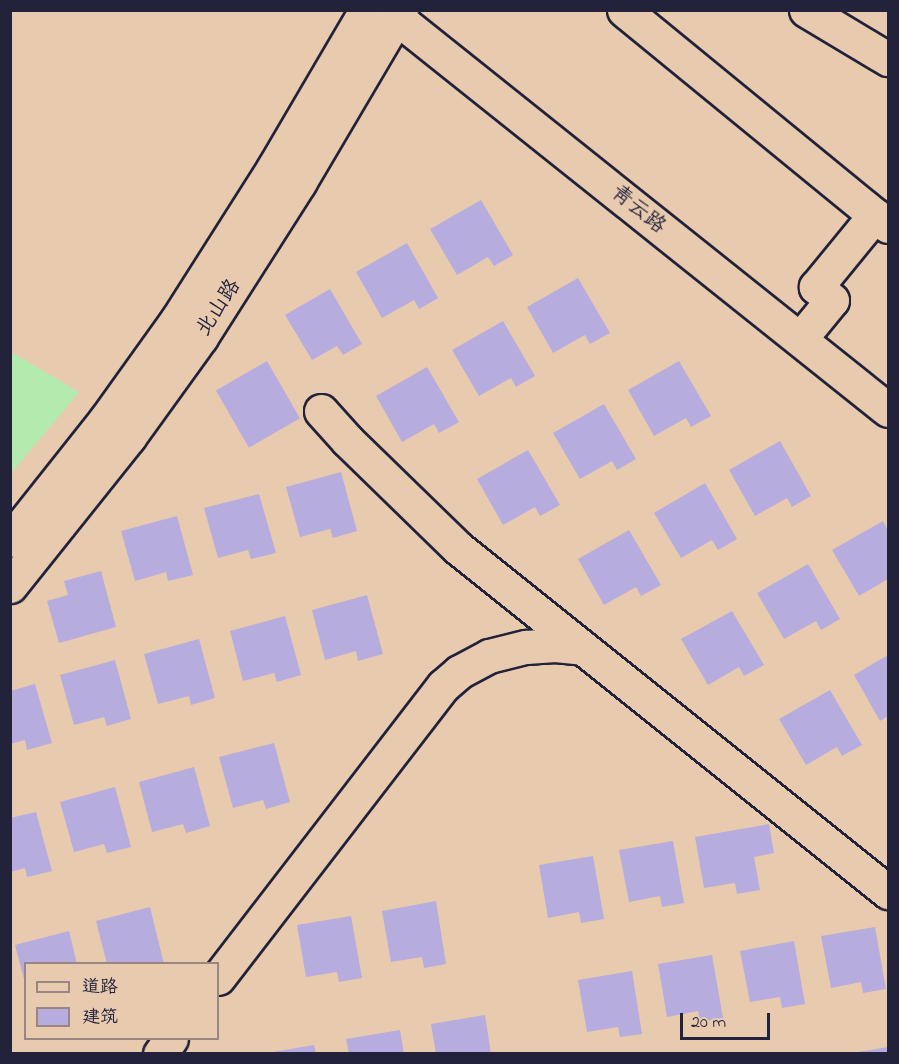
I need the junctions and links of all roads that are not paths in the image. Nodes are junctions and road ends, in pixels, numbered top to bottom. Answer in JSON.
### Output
{"nodes":[{"id":1,"x":624,"y":10,"type":"edge"},
{"id":2,"x":806,"y":10,"type":"edge"},
{"id":3,"x":388,"y":12,"type":"edge"},
{"id":4,"x":888,"y":59,"type":"edge"},
{"id":5,"x":881,"y":220,"type":"edge"},
{"id":6,"x":800,"y":339,"type":"junction"},
{"id":7,"x":888,"y":410,"type":"edge"},
{"id":8,"x":321,"y":411,"type":"dead end"},
{"id":9,"x":10,"y":540,"type":"edge"},
{"id":10,"x":10,"y":586,"type":"edge"},
{"id":11,"x":583,"y":648,"type":"junction"},
{"id":12,"x":888,"y":892,"type":"edge"},
{"id":13,"x":219,"y":977,"type":"edge"},
{"id":14,"x":170,"y":1040,"type":"edge"},
{"id":15,"x":160,"y":1053,"type":"edge"}],
"edges":[{"from":1,"to":5,"type":"street"},
{"from":2,"to":4,"type":"street"},
{"from":3,"to":6,"type":"street","name":"青云路"},
{"from":3,"to":9,"type":"street","name":"北山路"},
{"from":3,"to":10,"type":"street","name":"北山路"},
{"from":5,"to":6,"type":"street"},
{"from":6,"to":7,"type":"street","name":"青云路"},
{"from":8,"to":11,"type":"street"},
{"from":11,"to":12,"type":"street"},
{"from":11,"to":13,"type":"street"},
{"from":14,"to":15,"type":"street"}]}
